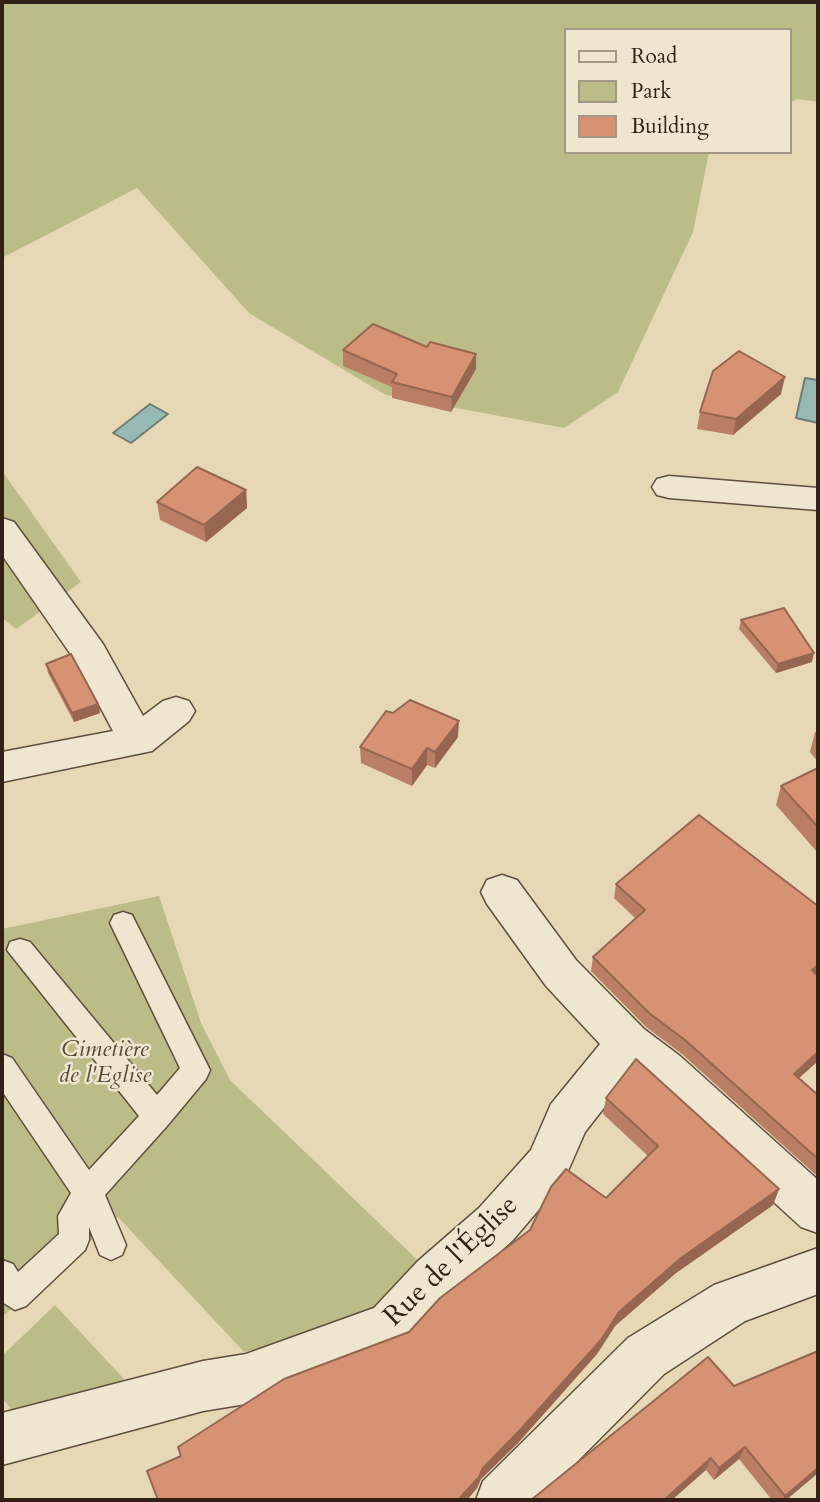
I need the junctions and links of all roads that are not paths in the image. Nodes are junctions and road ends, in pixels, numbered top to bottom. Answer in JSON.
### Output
{"nodes":[{"id":1,"x":669,"y":487,"type":"dead end"},
{"id":2,"x":818,"y":499,"type":"edge"},
{"id":3,"x":2,"y":530,"type":"edge"},
{"id":4,"x":176,"y":711,"type":"dead end"},
{"id":5,"x":138,"y":741,"type":"junction"},
{"id":6,"x":2,"y":767,"type":"edge"},
{"id":7,"x":502,"y":892,"type":"dead end"},
{"id":8,"x":123,"y":923,"type":"dead end"},
{"id":9,"x":20,"y":950,"type":"dead end"},
{"id":10,"x":628,"y":1043,"type":"junction"},
{"id":11,"x":2,"y":1067,"type":"edge"},
{"id":12,"x":157,"y":1117,"type":"junction"},
{"id":13,"x":89,"y":1191,"type":"junction"},
{"id":14,"x":818,"y":1211,"type":"edge"},
{"id":15,"x":111,"y":1245,"type":"dead end"},
{"id":16,"x":818,"y":1271,"type":"edge"},
{"id":17,"x":2,"y":1275,"type":"edge"},
{"id":18,"x":2,"y":1439,"type":"edge"},
{"id":19,"x":502,"y":1500,"type":"edge"}],
"edges":[{"from":1,"to":2,"type":"street"},
{"from":3,"to":5,"type":"street"},
{"from":4,"to":5,"type":"street"},
{"from":5,"to":6,"type":"street"},
{"from":7,"to":10,"type":"street"},
{"from":8,"to":12,"type":"lane"},
{"from":9,"to":12,"type":"lane"},
{"from":10,"to":14,"type":"street"},
{"from":10,"to":18,"type":"street","name":"Rue de l'Église"},
{"from":11,"to":13,"type":"lane"},
{"from":12,"to":13,"type":"lane"},
{"from":13,"to":15,"type":"lane"},
{"from":13,"to":17,"type":"lane"},
{"from":16,"to":19,"type":"street"}]}
